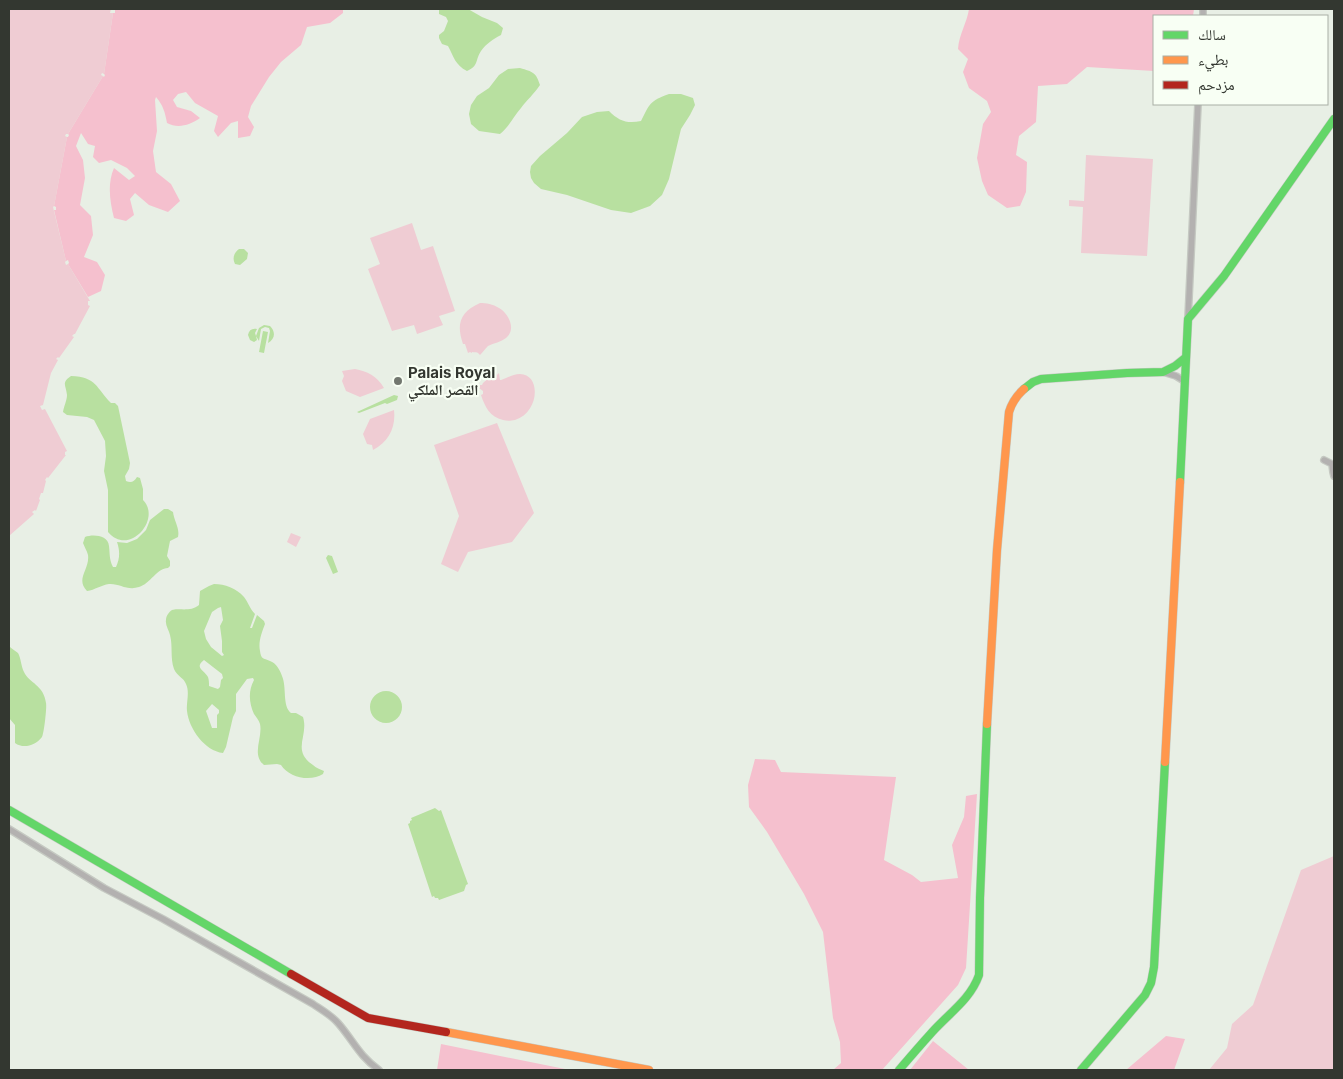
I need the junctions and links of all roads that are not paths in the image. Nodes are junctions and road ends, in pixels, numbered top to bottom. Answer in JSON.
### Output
{"nodes":[{"id":1,"x":1198,"y":105,"type":"edge"},
{"id":2,"x":1334,"y":119,"type":"edge"},
{"id":3,"x":1188,"y":319,"type":"junction"},
{"id":4,"x":1185,"y":358,"type":"junction"},
{"id":5,"x":1163,"y":372,"type":"junction"},
{"id":6,"x":1184,"y":381,"type":"junction"},
{"id":7,"x":1324,"y":460,"type":"dead end"},
{"id":8,"x":1334,"y":476,"type":"edge"},
{"id":9,"x":9,"y":810,"type":"edge"},
{"id":10,"x":9,"y":829,"type":"edge"},
{"id":11,"x":379,"y":1070,"type":"edge"},
{"id":12,"x":650,"y":1070,"type":"edge"},
{"id":13,"x":899,"y":1070,"type":"edge"},
{"id":14,"x":1081,"y":1070,"type":"edge"}],
"edges":[{"from":1,"to":3,"type":"street"},
{"from":2,"to":3,"type":"street"},
{"from":3,"to":4,"type":"street"},
{"from":4,"to":5,"type":"street"},
{"from":4,"to":6,"type":"street"},
{"from":5,"to":6,"type":"street"},
{"from":5,"to":13,"type":"street"},
{"from":6,"to":14,"type":"street"},
{"from":7,"to":8,"type":"street"},
{"from":9,"to":12,"type":"street"},
{"from":10,"to":11,"type":"street"}]}
